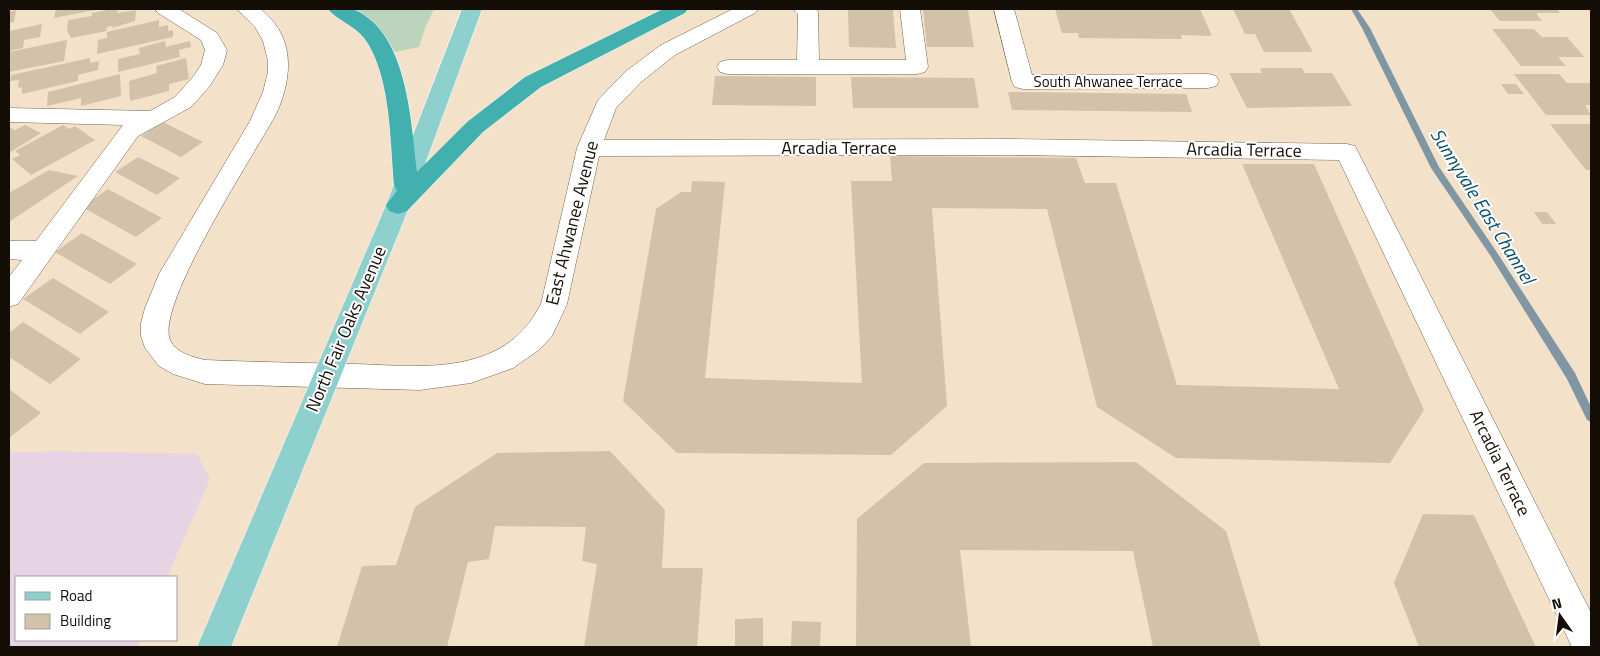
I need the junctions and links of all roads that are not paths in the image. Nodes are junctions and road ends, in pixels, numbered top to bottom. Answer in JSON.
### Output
{"nodes":[{"id":1,"x":165,"y":9,"type":"edge"},
{"id":2,"x":247,"y":9,"type":"edge"},
{"id":3,"x":338,"y":9,"type":"edge"},
{"id":4,"x":472,"y":9,"type":"edge"},
{"id":5,"x":678,"y":9,"type":"edge"},
{"id":6,"x":748,"y":9,"type":"edge"},
{"id":7,"x":803,"y":9,"type":"edge"},
{"id":8,"x":910,"y":9,"type":"edge"},
{"id":9,"x":1004,"y":9,"type":"edge"},
{"id":10,"x":728,"y":67,"type":"dead end"},
{"id":11,"x":808,"y":67,"type":"junction"},
{"id":12,"x":1208,"y":81,"type":"dead end"},
{"id":13,"x":9,"y":115,"type":"edge"},
{"id":14,"x":153,"y":118,"type":"junction"},
{"id":15,"x":589,"y":148,"type":"junction"},
{"id":16,"x":402,"y":195,"type":"junction"},
{"id":17,"x":9,"y":250,"type":"edge"},
{"id":18,"x":42,"y":251,"type":"junction"},
{"id":19,"x":9,"y":297,"type":"edge"},
{"id":20,"x":327,"y":376,"type":"junction"},
{"id":21,"x":214,"y":647,"type":"edge"},
{"id":22,"x":1590,"y":647,"type":"edge"}],
"edges":[{"from":1,"to":14,"type":"street"},
{"from":2,"to":20,"type":"street","name":"East Ahwanee Avenue"},
{"from":3,"to":16,"type":"highway"},
{"from":4,"to":16,"type":"main road","name":"North Fair Oaks Avenue"},
{"from":5,"to":16,"type":"highway"},
{"from":6,"to":15,"type":"street","name":"East Ahwanee Avenue"},
{"from":7,"to":11,"type":"street"},
{"from":8,"to":11,"type":"street"},
{"from":9,"to":12,"type":"street","name":"South Ahwanee Terrace"},
{"from":10,"to":11,"type":"street"},
{"from":13,"to":14,"type":"street"},
{"from":14,"to":18,"type":"street"},
{"from":15,"to":20,"type":"street","name":"East Ahwanee Avenue"},
{"from":15,"to":22,"type":"street","name":"Arcadia Terrace"},
{"from":16,"to":20,"type":"main road","name":"North Fair Oaks Avenue"},
{"from":17,"to":18,"type":"street"},
{"from":18,"to":19,"type":"street"},
{"from":20,"to":21,"type":"main road","name":"North Fair Oaks Avenue"}]}
